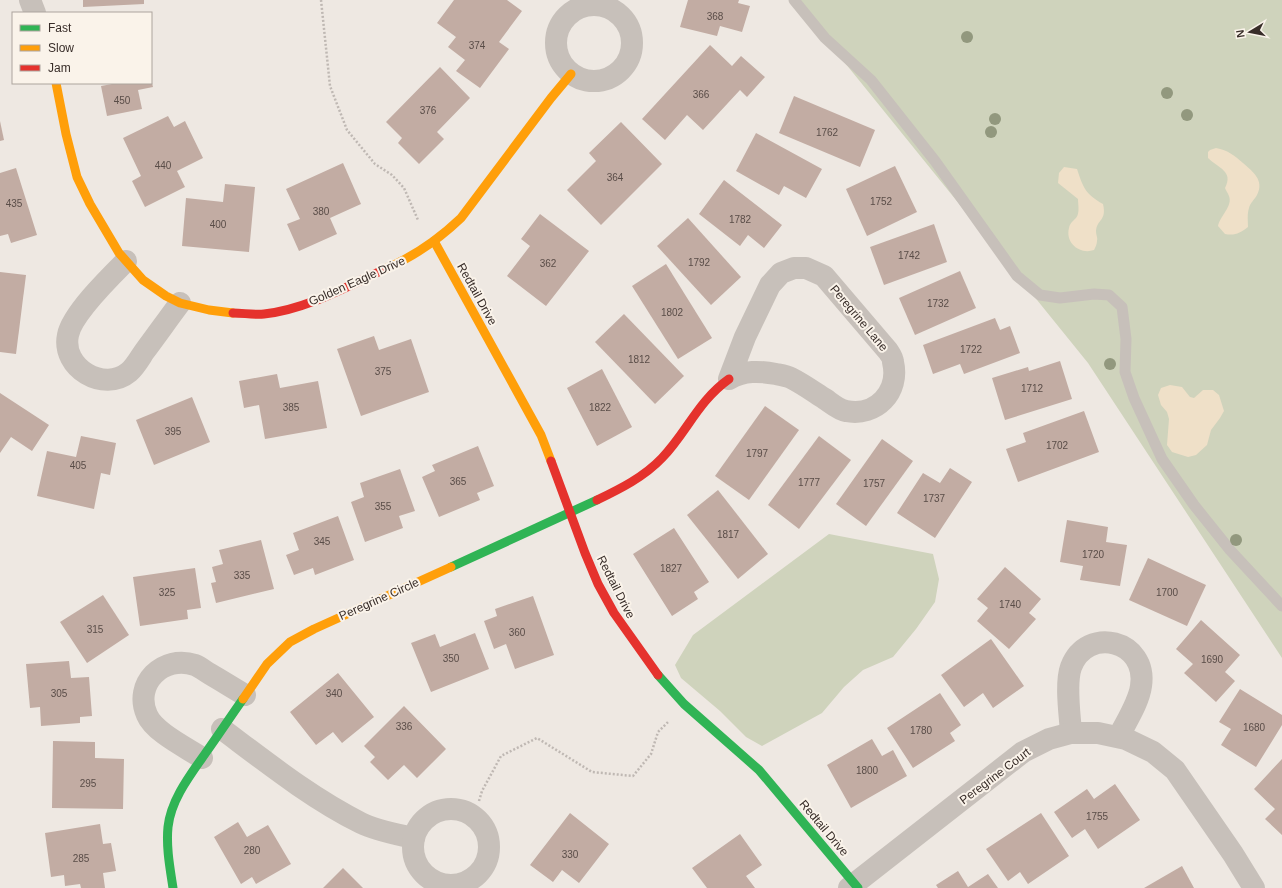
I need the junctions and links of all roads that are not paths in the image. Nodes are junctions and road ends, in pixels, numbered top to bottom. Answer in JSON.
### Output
{"nodes":[{"id":1,"x":30,"y":0,"type":"edge"},
{"id":2,"x":794,"y":0,"type":"edge"},
{"id":3,"x":36,"y":12,"type":"edge"},
{"id":4,"x":572,"y":74,"type":"dead end"},
{"id":5,"x":56,"y":84,"type":"edge"},
{"id":6,"x":434,"y":241,"type":"junction"},
{"id":7,"x":126,"y":261,"type":"junction"},
{"id":8,"x":180,"y":303,"type":"junction"},
{"id":9,"x":729,"y":379,"type":"junction"},
{"id":10,"x":570,"y":513,"type":"junction"},
{"id":11,"x":1282,"y":606,"type":"edge"},
{"id":12,"x":244,"y":695,"type":"junction"},
{"id":13,"x":222,"y":729,"type":"junction"},
{"id":14,"x":1071,"y":734,"type":"junction"},
{"id":15,"x":1119,"y":736,"type":"junction"},
{"id":16,"x":202,"y":758,"type":"junction"},
{"id":17,"x":414,"y":838,"type":"dead end"},
{"id":18,"x":854,"y":886,"type":"edge"},
{"id":19,"x":173,"y":888,"type":"edge"},
{"id":20,"x":1254,"y":888,"type":"edge"}],
"edges":[{"from":1,"to":3,"type":"street"},
{"from":2,"to":11,"type":"lane"},
{"from":4,"to":6,"type":"street","name":"Golden Eagle Drive"},
{"from":5,"to":7,"type":"street","name":"Golden Eagle Drive"},
{"from":6,"to":8,"type":"street","name":"Golden Eagle Drive"},
{"from":6,"to":10,"type":"street","name":"Redtail Drive"},
{"from":7,"to":8,"type":"street","name":"Golden Eagle Drive"},
{"from":7,"to":8,"type":"street"},
{"from":9,"to":9,"type":"street","name":"Peregrine Lane"},
{"from":9,"to":10,"type":"street","name":"Peregrine Lane"},
{"from":10,"to":12,"type":"street","name":"Peregrine Circle"},
{"from":10,"to":18,"type":"street","name":"Redtail Drive"},
{"from":12,"to":13,"type":"street","name":"Peregrine Circle"},
{"from":12,"to":16,"type":"street"},
{"from":13,"to":16,"type":"street","name":"Peregrine Circle"},
{"from":13,"to":17,"type":"street"},
{"from":14,"to":15,"type":"street","name":"Peregrine Court"},
{"from":14,"to":15,"type":"street"},
{"from":14,"to":18,"type":"street","name":"Peregrine Court"},
{"from":15,"to":20,"type":"street","name":"Peregrine Court"},
{"from":16,"to":19,"type":"street","name":"Peregrine Circle"}]}
